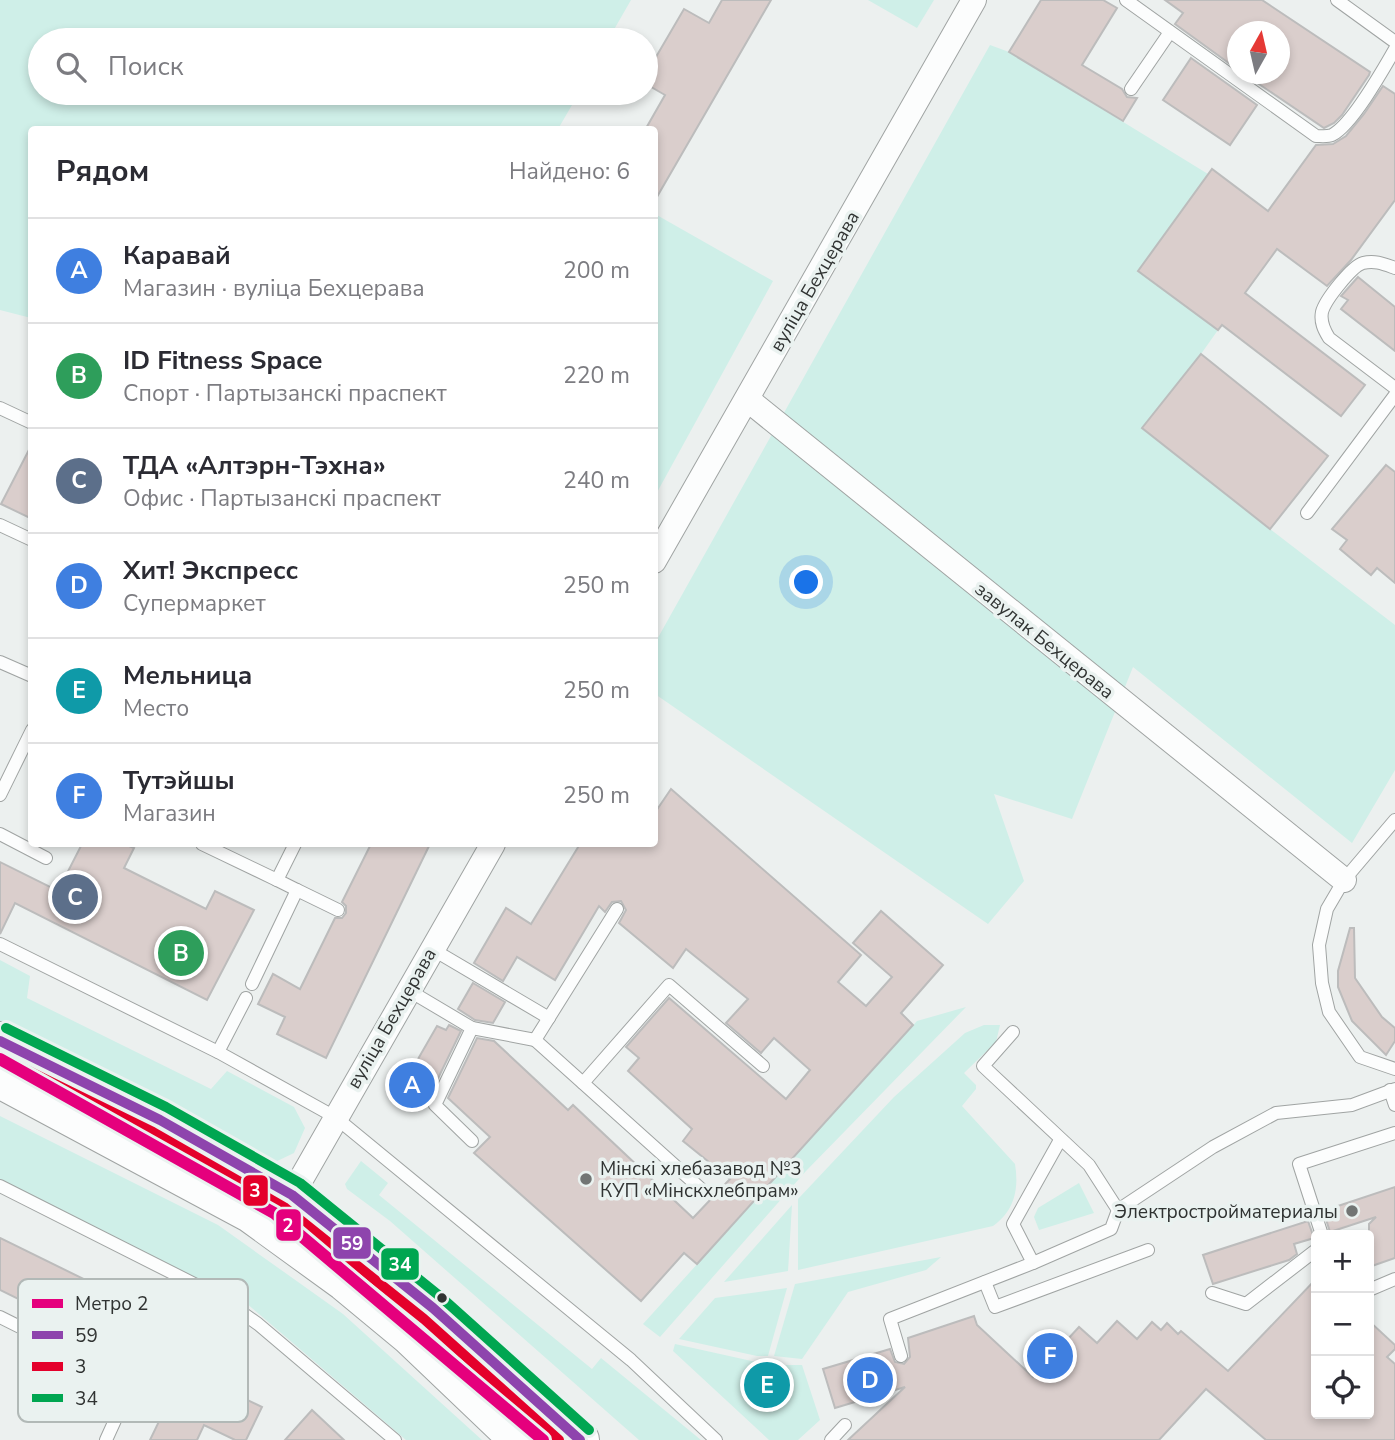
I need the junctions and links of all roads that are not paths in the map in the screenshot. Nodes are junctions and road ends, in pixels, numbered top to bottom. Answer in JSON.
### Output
{"nodes":[{"id":1,"x":974,"y":0,"type":"edge"},
{"id":2,"x":1126,"y":0,"type":"edge"},
{"id":3,"x":1337,"y":0,"type":"edge"},
{"id":4,"x":1170,"y":32,"type":"junction"},
{"id":5,"x":1395,"y":42,"type":"edge"},
{"id":6,"x":1395,"y":50,"type":"edge"},
{"id":7,"x":1131,"y":89,"type":"dead end"},
{"id":8,"x":1395,"y":268,"type":"edge"},
{"id":9,"x":1395,"y":388,"type":"edge"},
{"id":10,"x":1395,"y":395,"type":"edge"},
{"id":11,"x":747,"y":399,"type":"junction"},
{"id":12,"x":0,"y":408,"type":"edge"},
{"id":13,"x":28,"y":421,"type":"edge"},
{"id":14,"x":1307,"y":513,"type":"dead end"},
{"id":15,"x":0,"y":525,"type":"edge"},
{"id":16,"x":28,"y":538,"type":"edge"},
{"id":17,"x":658,"y":554,"type":"edge"},
{"id":18,"x":0,"y":662,"type":"edge"},
{"id":19,"x":28,"y":674,"type":"edge"},
{"id":20,"x":28,"y":738,"type":"edge"},
{"id":21,"x":0,"y":795,"type":"edge"},
{"id":22,"x":1395,"y":820,"type":"edge"},
{"id":23,"x":0,"y":834,"type":"edge"},
{"id":24,"x":294,"y":847,"type":"edge"},
{"id":25,"x":491,"y":847,"type":"edge"},
{"id":26,"x":223,"y":848,"type":"edge"},
{"id":27,"x":46,"y":858,"type":"dead end"},
{"id":28,"x":277,"y":880,"type":"junction"},
{"id":29,"x":1344,"y":880,"type":"junction"},
{"id":30,"x":297,"y":890,"type":"junction"},
{"id":31,"x":617,"y":909,"type":"dead end"},
{"id":32,"x":338,"y":910,"type":"dead end"},
{"id":33,"x":0,"y":944,"type":"edge"},
{"id":34,"x":432,"y":948,"type":"junction"},
{"id":35,"x":253,"y":984,"type":"dead end"},
{"id":36,"x":408,"y":990,"type":"junction"},
{"id":37,"x":246,"y":998,"type":"dead end"},
{"id":38,"x":549,"y":1018,"type":"junction"},
{"id":39,"x":472,"y":1028,"type":"junction"},
{"id":40,"x":1013,"y":1032,"type":"dead end"},
{"id":41,"x":535,"y":1040,"type":"junction"},
{"id":42,"x":0,"y":1041,"type":"edge"},
{"id":43,"x":218,"y":1052,"type":"junction"},
{"id":44,"x":763,"y":1066,"type":"dead end"},
{"id":45,"x":1395,"y":1069,"type":"edge"},
{"id":46,"x":0,"y":1079,"type":"edge"},
{"id":47,"x":583,"y":1083,"type":"junction"},
{"id":48,"x":1393,"y":1089,"type":"edge"},
{"id":49,"x":1395,"y":1105,"type":"edge"},
{"id":50,"x":335,"y":1117,"type":"junction"},
{"id":51,"x":1395,"y":1133,"type":"edge"},
{"id":52,"x":1060,"y":1140,"type":"junction"},
{"id":53,"x":472,"y":1141,"type":"dead end"},
{"id":54,"x":0,"y":1186,"type":"edge"},
{"id":55,"x":701,"y":1189,"type":"dead end"},
{"id":56,"x":292,"y":1195,"type":"junction"},
{"id":57,"x":1118,"y":1210,"type":"junction"},
{"id":58,"x":250,"y":1213,"type":"junction"},
{"id":59,"x":1320,"y":1230,"type":"edge"},
{"id":60,"x":1148,"y":1250,"type":"dead end"},
{"id":61,"x":1311,"y":1254,"type":"edge"},
{"id":62,"x":1032,"y":1263,"type":"junction"},
{"id":63,"x":184,"y":1279,"type":"edge"},
{"id":64,"x":1395,"y":1279,"type":"edge"},
{"id":65,"x":985,"y":1282,"type":"junction"},
{"id":66,"x":1374,"y":1288,"type":"edge"},
{"id":67,"x":1213,"y":1293,"type":"dead end"},
{"id":68,"x":0,"y":1317,"type":"edge"},
{"id":69,"x":248,"y":1317,"type":"edge"},
{"id":70,"x":18,"y":1326,"type":"edge"},
{"id":71,"x":901,"y":1356,"type":"dead end"},
{"id":72,"x":114,"y":1422,"type":"edge"},
{"id":73,"x":845,"y":1425,"type":"dead end"},
{"id":74,"x":106,"y":1440,"type":"edge"},
{"id":75,"x":395,"y":1440,"type":"edge"},
{"id":76,"x":519,"y":1440,"type":"edge"},
{"id":77,"x":580,"y":1440,"type":"edge"},
{"id":78,"x":716,"y":1440,"type":"edge"},
{"id":79,"x":831,"y":1440,"type":"edge"}],
"edges":[{"from":1,"to":11,"type":"street","name":"вуліца Бехцерава"},
{"from":2,"to":4,"type":"lane"},
{"from":3,"to":5,"type":"lane"},
{"from":4,"to":6,"type":"lane"},
{"from":4,"to":7,"type":"lane"},
{"from":8,"to":9,"type":"lane"},
{"from":10,"to":14,"type":"lane"},
{"from":11,"to":17,"type":"street","name":"вуліца Бехцерава"},
{"from":11,"to":29,"type":"street","name":"завулак Бехцерава"},
{"from":12,"to":13,"type":"lane"},
{"from":15,"to":16,"type":"lane"},
{"from":18,"to":19,"type":"lane"},
{"from":20,"to":21,"type":"lane"},
{"from":22,"to":29,"type":"lane"},
{"from":23,"to":27,"type":"lane"},
{"from":24,"to":28,"type":"lane"},
{"from":25,"to":34,"type":"street","name":"вуліца Бехцерава"},
{"from":26,"to":28,"type":"lane"},
{"from":28,"to":30,"type":"lane"},
{"from":29,"to":45,"type":"lane"},
{"from":30,"to":32,"type":"lane"},
{"from":30,"to":35,"type":"lane"},
{"from":31,"to":38,"type":"lane"},
{"from":33,"to":43,"type":"lane"},
{"from":34,"to":36,"type":"street","name":"вуліца Бехцерава"},
{"from":34,"to":38,"type":"lane"},
{"from":36,"to":39,"type":"lane"},
{"from":36,"to":50,"type":"street","name":"вуліца Бехцерава"},
{"from":37,"to":43,"type":"lane"},
{"from":38,"to":41,"type":"lane"},
{"from":39,"to":41,"type":"lane"},
{"from":39,"to":53,"type":"lane"},
{"from":40,"to":52,"type":"lane"},
{"from":41,"to":47,"type":"lane"},
{"from":42,"to":56,"type":"main road"},
{"from":43,"to":50,"type":"lane"},
{"from":44,"to":47,"type":"lane"},
{"from":46,"to":58,"type":"main road"},
{"from":47,"to":55,"type":"lane"},
{"from":48,"to":49,"type":"lane"},
{"from":48,"to":57,"type":"lane"},
{"from":50,"to":56,"type":"street","name":"вуліца Бехцерава"},
{"from":50,"to":78,"type":"lane"},
{"from":51,"to":59,"type":"lane"},
{"from":52,"to":57,"type":"lane"},
{"from":52,"to":62,"type":"lane"},
{"from":54,"to":63,"type":"lane"},
{"from":56,"to":58,"type":"main road"},
{"from":56,"to":77,"type":"main road"},
{"from":57,"to":62,"type":"lane"},
{"from":58,"to":76,"type":"main road"},
{"from":60,"to":65,"type":"lane"},
{"from":61,"to":67,"type":"lane"},
{"from":62,"to":65,"type":"lane"},
{"from":64,"to":66,"type":"lane"},
{"from":65,"to":71,"type":"lane"},
{"from":68,"to":70,"type":"lane"},
{"from":69,"to":75,"type":"lane"},
{"from":72,"to":74,"type":"lane"},
{"from":73,"to":79,"type":"lane"}]}
